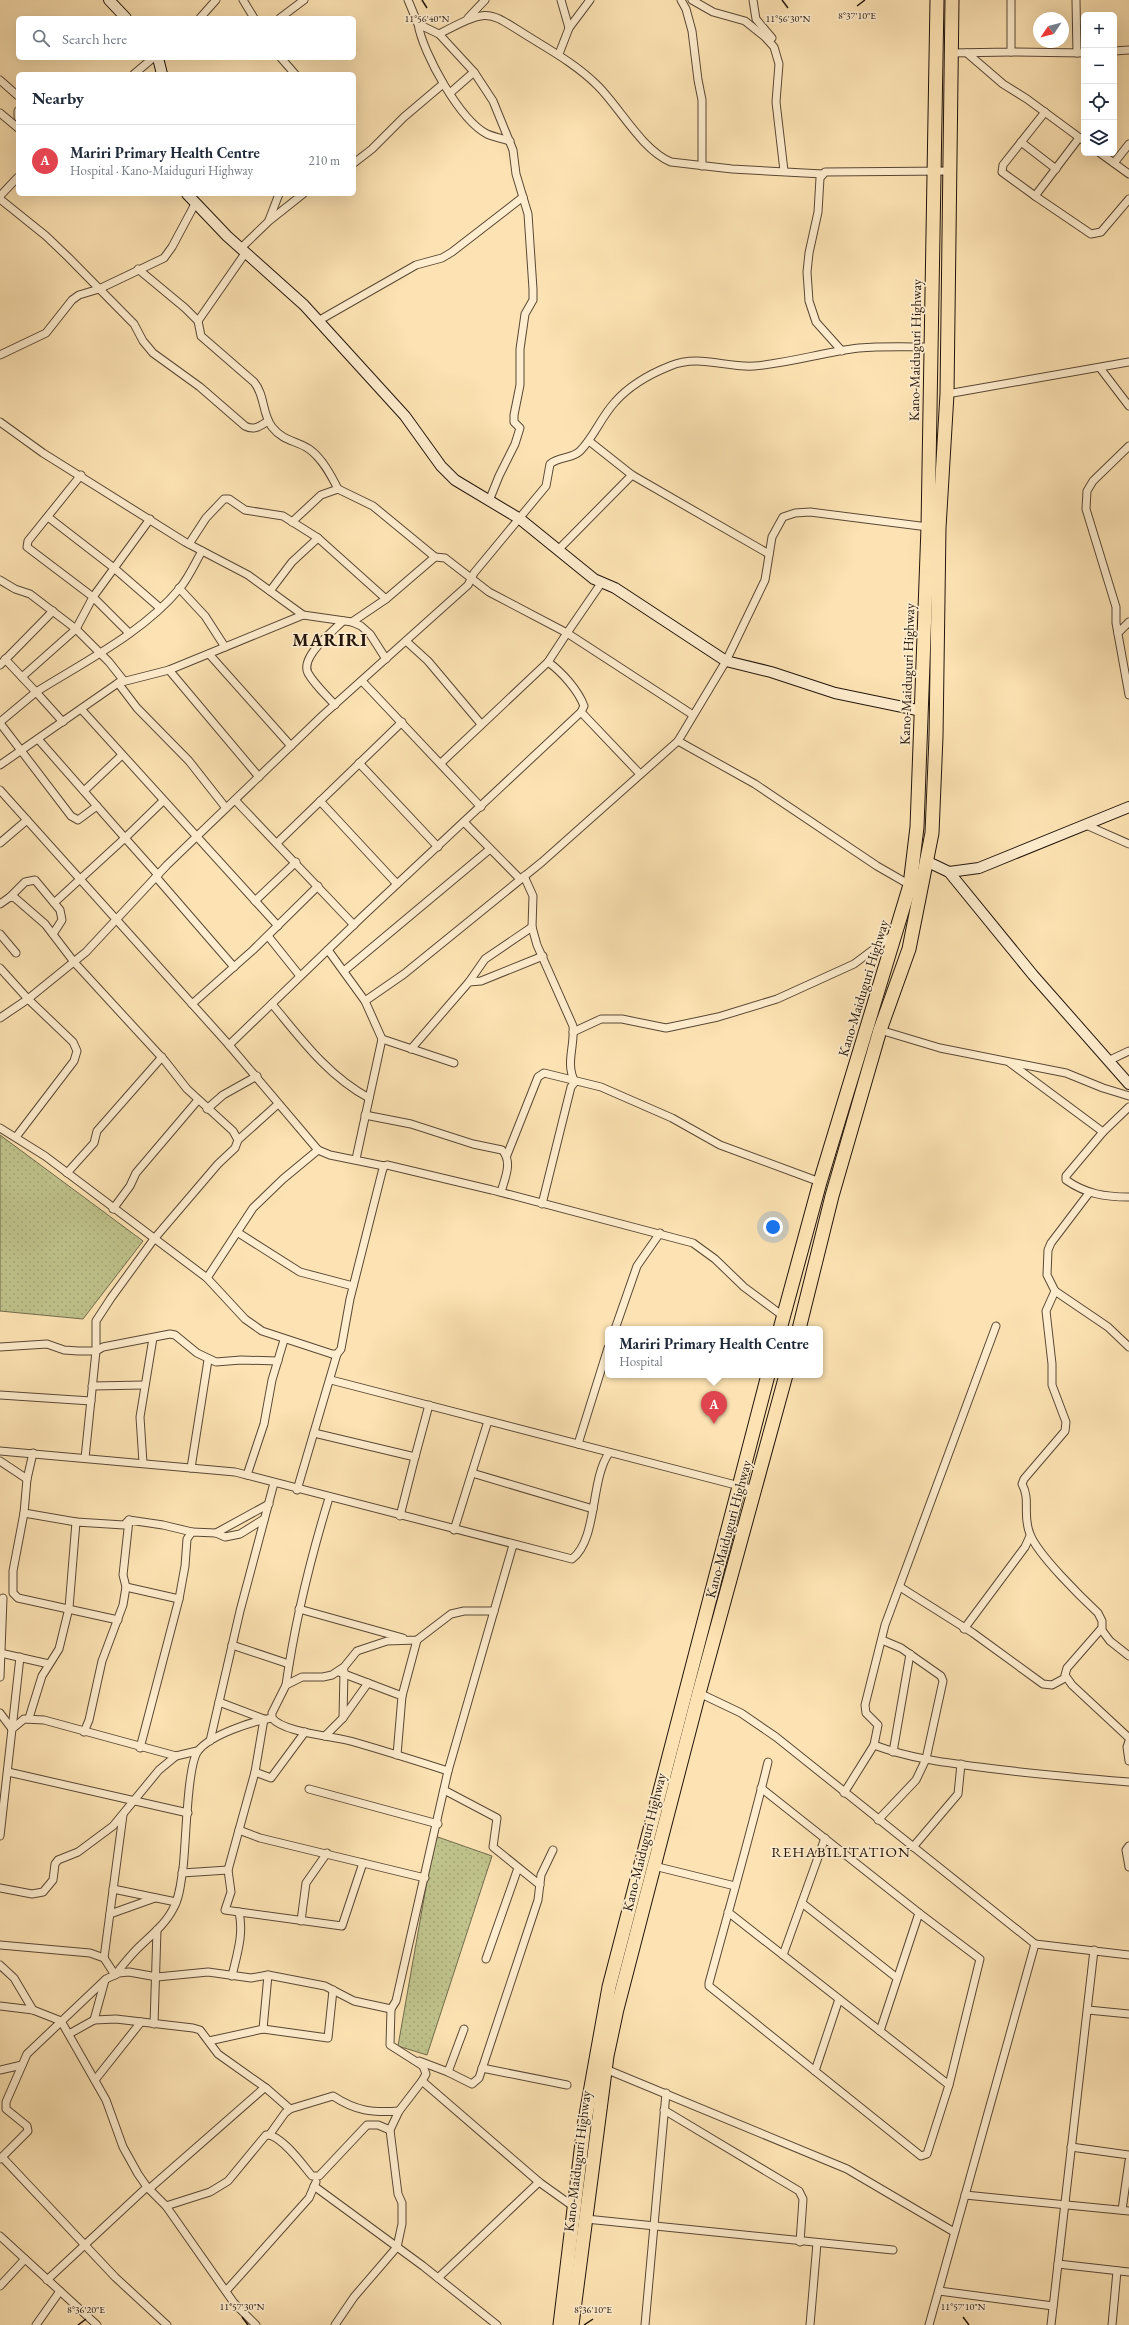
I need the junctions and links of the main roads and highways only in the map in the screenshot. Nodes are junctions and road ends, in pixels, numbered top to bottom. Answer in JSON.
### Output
{"nodes":[{"id":1,"x":937,"y":0,"type":"edge"},
{"id":2,"x":952,"y":0,"type":"edge"},
{"id":3,"x":781,"y":1326,"type":"edge"},
{"id":4,"x":800,"y":1326,"type":"edge"},
{"id":5,"x":767,"y":1378,"type":"edge"},
{"id":6,"x":785,"y":1378,"type":"edge"},
{"id":7,"x":599,"y":2067,"type":"junction"},
{"id":8,"x":560,"y":2325,"type":"edge"},
{"id":9,"x":572,"y":2325,"type":"edge"}],
"edges":[{"from":1,"to":3,"type":"highway","name":"Kano-Maiduguri Highway"},
{"from":2,"to":4,"type":"highway","name":"Kano-Maiduguri Highway"},
{"from":5,"to":7,"type":"highway","name":"Kano-Maiduguri Highway"},
{"from":6,"to":7,"type":"highway","name":"Kano-Maiduguri Highway"},
{"from":7,"to":8,"type":"highway","name":"Kano-Maiduguri Highway"},
{"from":7,"to":9,"type":"highway","name":"Kano-Maiduguri Highway"}]}
